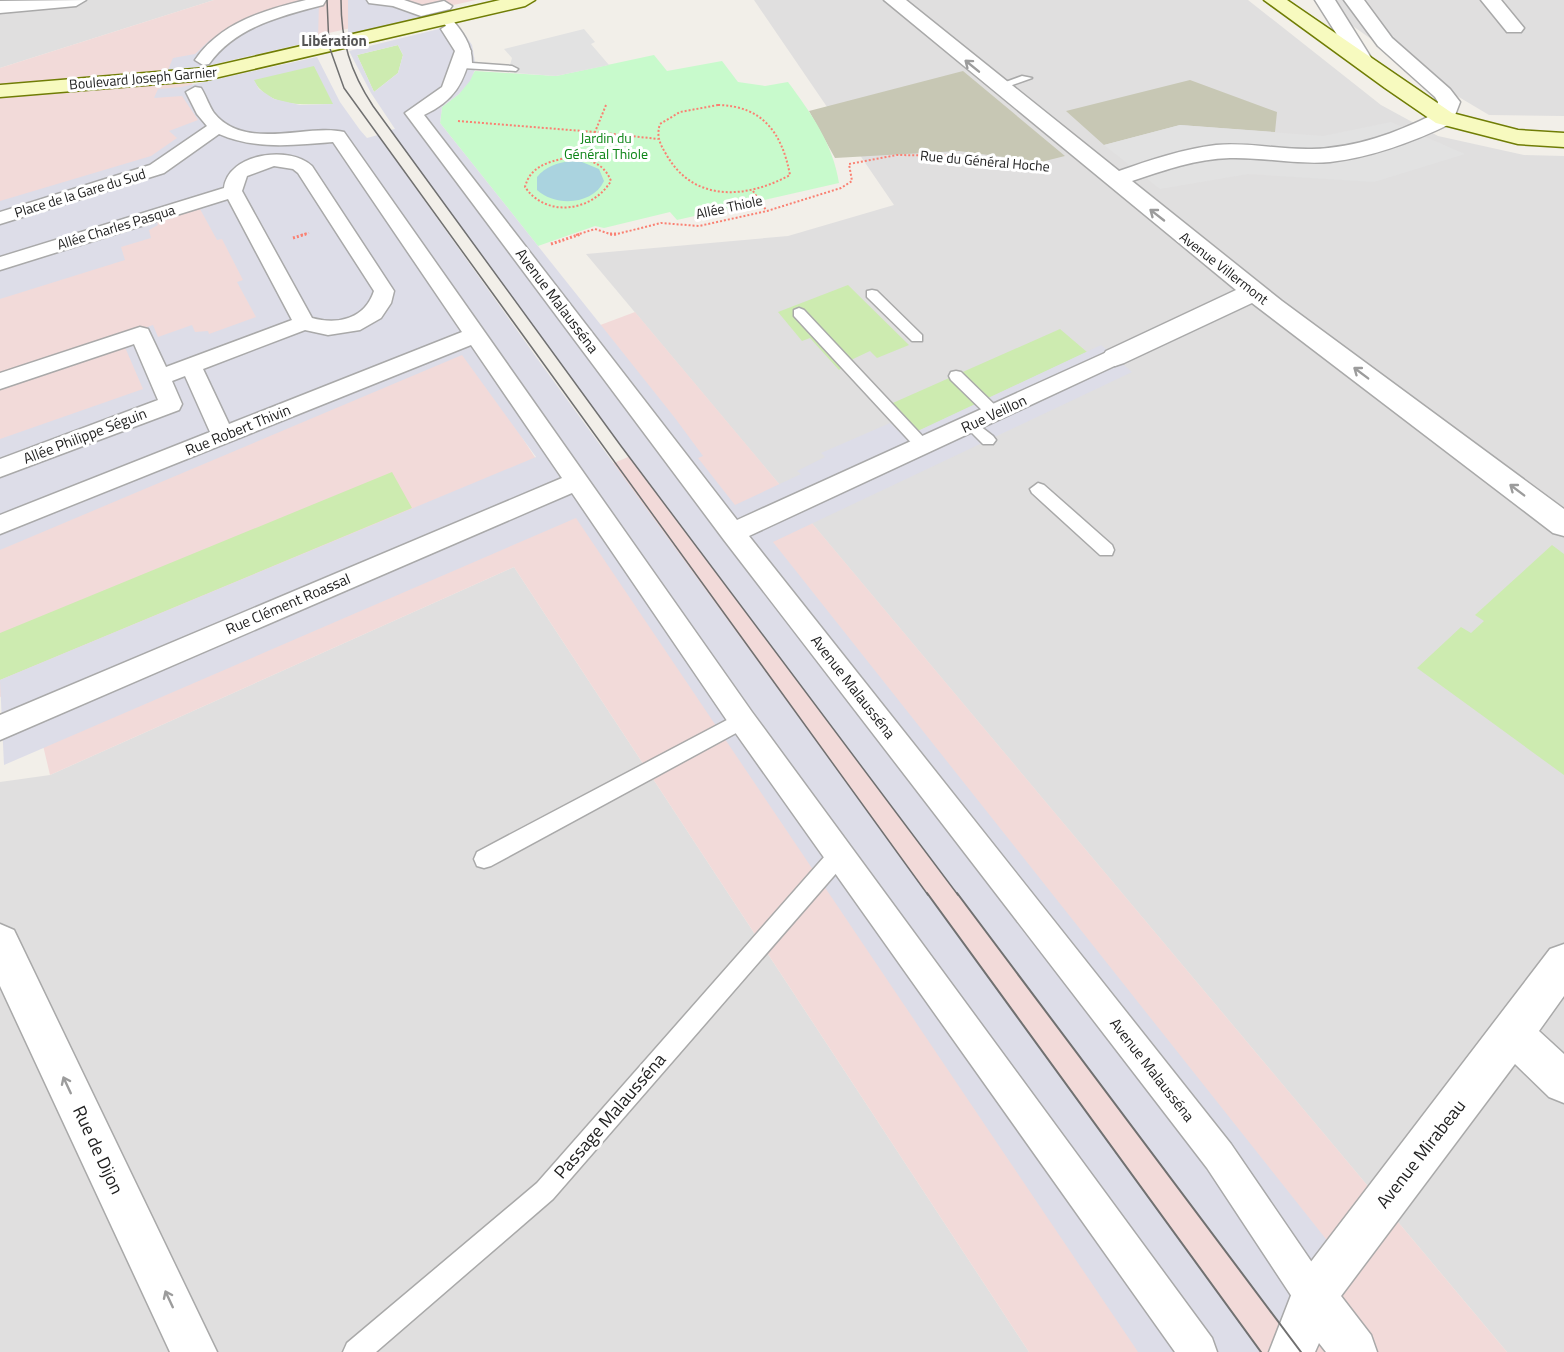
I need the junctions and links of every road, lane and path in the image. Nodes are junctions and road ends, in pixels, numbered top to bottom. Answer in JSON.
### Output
{"nodes":[{"id":1,"x":76,"y":0,"type":"edge"},
{"id":2,"x":375,"y":0,"type":"edge"},
{"id":3,"x":525,"y":0,"type":"edge"},
{"id":4,"x":894,"y":0,"type":"edge"},
{"id":5,"x":1274,"y":0,"type":"edge"},
{"id":6,"x":1325,"y":0,"type":"edge"},
{"id":7,"x":1354,"y":0,"type":"edge"},
{"id":8,"x":1491,"y":0,"type":"edge"},
{"id":9,"x":318,"y":1,"type":"edge"},
{"id":10,"x":0,"y":7,"type":"edge"},
{"id":11,"x":446,"y":18,"type":"junction"},
{"id":12,"x":1514,"y":28,"type":"dead end"},
{"id":13,"x":203,"y":60,"type":"dead end"},
{"id":14,"x":1365,"y":64,"type":"junction"},
{"id":15,"x":512,"y":69,"type":"dead end"},
{"id":16,"x":1026,"y":78,"type":"dead end"},
{"id":17,"x":998,"y":87,"type":"junction"},
{"id":18,"x":0,"y":91,"type":"edge"},
{"id":19,"x":195,"y":92,"type":"dead end"},
{"id":20,"x":606,"y":105,"type":"dead end"},
{"id":21,"x":418,"y":118,"type":"junction"},
{"id":22,"x":1444,"y":118,"type":"junction"},
{"id":23,"x":219,"y":126,"type":"junction"},
{"id":24,"x":595,"y":132,"type":"junction"},
{"id":25,"x":658,"y":139,"type":"junction"},
{"id":26,"x":1564,"y":140,"type":"edge"},
{"id":27,"x":1085,"y":157,"type":"junction"},
{"id":28,"x":566,"y":158,"type":"junction"},
{"id":29,"x":849,"y":164,"type":"joint"},
{"id":30,"x":1114,"y":180,"type":"junction"},
{"id":31,"x":233,"y":191,"type":"junction"},
{"id":32,"x":753,"y":191,"type":"junction"},
{"id":33,"x":766,"y":211,"type":"junction"},
{"id":34,"x":0,"y":218,"type":"edge"},
{"id":35,"x":522,"y":255,"type":"junction"},
{"id":36,"x":0,"y":264,"type":"edge"},
{"id":37,"x":1254,"y":292,"type":"junction"},
{"id":38,"x":872,"y":294,"type":"dead end"},
{"id":39,"x":799,"y":313,"type":"dead end"},
{"id":40,"x":304,"y":323,"type":"junction"},
{"id":41,"x":475,"y":335,"type":"junction"},
{"id":42,"x":917,"y":338,"type":"dead end"},
{"id":43,"x":1114,"y":357,"type":"joint"},
{"id":44,"x":191,"y":366,"type":"junction"},
{"id":45,"x":956,"y":376,"type":"dead end"},
{"id":46,"x":159,"y":378,"type":"junction"},
{"id":47,"x":0,"y":381,"type":"edge"},
{"id":48,"x":995,"y":414,"type":"junction"},
{"id":49,"x":223,"y":435,"type":"junction"},
{"id":50,"x":923,"y":446,"type":"junction"},
{"id":51,"x":0,"y":468,"type":"edge"},
{"id":52,"x":577,"y":481,"type":"junction"},
{"id":53,"x":1038,"y":489,"type":"dead end"},
{"id":54,"x":0,"y":525,"type":"edge"},
{"id":55,"x":1564,"y":525,"type":"edge"},
{"id":56,"x":733,"y":533,"type":"junction"},
{"id":57,"x":1106,"y":550,"type":"dead end"},
{"id":58,"x":742,"y":720,"type":"junction"},
{"id":59,"x":0,"y":728,"type":"edge"},
{"id":60,"x":838,"y":855,"type":"junction"},
{"id":61,"x":484,"y":859,"type":"dead end"},
{"id":62,"x":1,"y":946,"type":"edge"},
{"id":63,"x":1564,"y":963,"type":"edge"},
{"id":64,"x":1514,"y":1034,"type":"junction"},
{"id":65,"x":1564,"y":1082,"type":"edge"},
{"id":66,"x":1313,"y":1296,"type":"junction"},
{"id":67,"x":194,"y":1352,"type":"edge"},
{"id":68,"x":357,"y":1352,"type":"edge"},
{"id":69,"x":1198,"y":1352,"type":"edge"},
{"id":70,"x":1292,"y":1352,"type":"edge"},
{"id":71,"x":1354,"y":1352,"type":"edge"}],
"edges":[{"from":1,"to":10,"type":"street"},
{"from":2,"to":11,"type":"street"},
{"from":3,"to":11,"type":"main road","name":"Boulevard Joseph Garnier"},
{"from":17,"to":4,"type":"street","name":"Avenue Villermont","one_way":true},
{"from":5,"to":14,"type":"main road"},
{"from":6,"to":14,"type":"street"},
{"from":7,"to":22,"type":"street"},
{"from":8,"to":12,"type":"street"},
{"from":9,"to":13,"type":"street"},
{"from":11,"to":15,"type":"lane"},
{"from":11,"to":18,"type":"main road","name":"Boulevard Joseph Garnier"},
{"from":11,"to":21,"type":"street"},
{"from":14,"to":22,"type":"main road"},
{"from":16,"to":17,"type":"lane"},
{"from":17,"to":27,"type":"street","name":"Avenue Villermont"},
{"from":19,"to":23,"type":"street"},
{"from":20,"to":24,"type":"path"},
{"from":21,"to":24,"type":"path"},
{"from":21,"to":35,"type":"street","name":"Avenue Malausséna"},
{"from":22,"to":26,"type":"main road"},
{"from":22,"to":30,"type":"street"},
{"from":23,"to":34,"type":"street","name":"Place de la Gare du Sud"},
{"from":23,"to":41,"type":"street"},
{"from":24,"to":25,"type":"path"},
{"from":24,"to":28,"type":"path"},
{"from":25,"to":32,"type":"path"},
{"from":25,"to":32,"type":"path"},
{"from":27,"to":29,"type":"path","name":"Rue du Général Hoche"},
{"from":27,"to":30,"type":"street","name":"Avenue Villermont"},
{"from":28,"to":28,"type":"path"},
{"from":29,"to":33,"type":"path","name":"Allée Thiole"},
{"from":37,"to":30,"type":"street","name":"Avenue Villermont","one_way":true},
{"from":31,"to":36,"type":"street","name":"Allée Charles Pasqua"},
{"from":31,"to":40,"type":"street"},
{"from":31,"to":40,"type":"street"},
{"from":32,"to":33,"type":"path"},
{"from":33,"to":35,"type":"path","name":"Allée Thiole"},
{"from":35,"to":56,"type":"street","name":"Avenue Malausséna"},
{"from":37,"to":43,"type":"street","name":"Rue Veillon"},
{"from":55,"to":37,"type":"street","name":"Avenue Villermont","one_way":true},
{"from":38,"to":42,"type":"lane"},
{"from":39,"to":50,"type":"lane"},
{"from":40,"to":44,"type":"street"},
{"from":41,"to":49,"type":"street","name":"Rue Robert Thivin"},
{"from":41,"to":52,"type":"street"},
{"from":43,"to":48,"type":"street","name":"Rue Veillon"},
{"from":44,"to":46,"type":"street"},
{"from":44,"to":49,"type":"street"},
{"from":45,"to":48,"type":"lane"},
{"from":46,"to":47,"type":"street"},
{"from":46,"to":51,"type":"street","name":"Allée Philippe Séguin"},
{"from":48,"to":50,"type":"street","name":"Rue Veillon"},
{"from":49,"to":54,"type":"street","name":"Rue Robert Thivin"},
{"from":50,"to":56,"type":"street","name":"Rue Veillon"},
{"from":52,"to":58,"type":"street"},
{"from":52,"to":59,"type":"street","name":"Rue Clément Roassal"},
{"from":53,"to":57,"type":"lane"},
{"from":56,"to":66,"type":"street","name":"Avenue Malausséna"},
{"from":58,"to":60,"type":"street"},
{"from":58,"to":61,"type":"lane"},
{"from":60,"to":68,"type":"lane","name":"Passage Malausséna"},
{"from":60,"to":69,"type":"street"},
{"from":67,"to":62,"type":"street","name":"Rue de Dijon","one_way":true},
{"from":63,"to":64,"type":"street","name":"Avenue Mirabeau"},
{"from":64,"to":65,"type":"street"},
{"from":64,"to":66,"type":"street","name":"Avenue Mirabeau"},
{"from":66,"to":70,"type":"street","name":"Avenue Mirabeau"},
{"from":66,"to":71,"type":"street","name":"Avenue Malausséna"}]}
